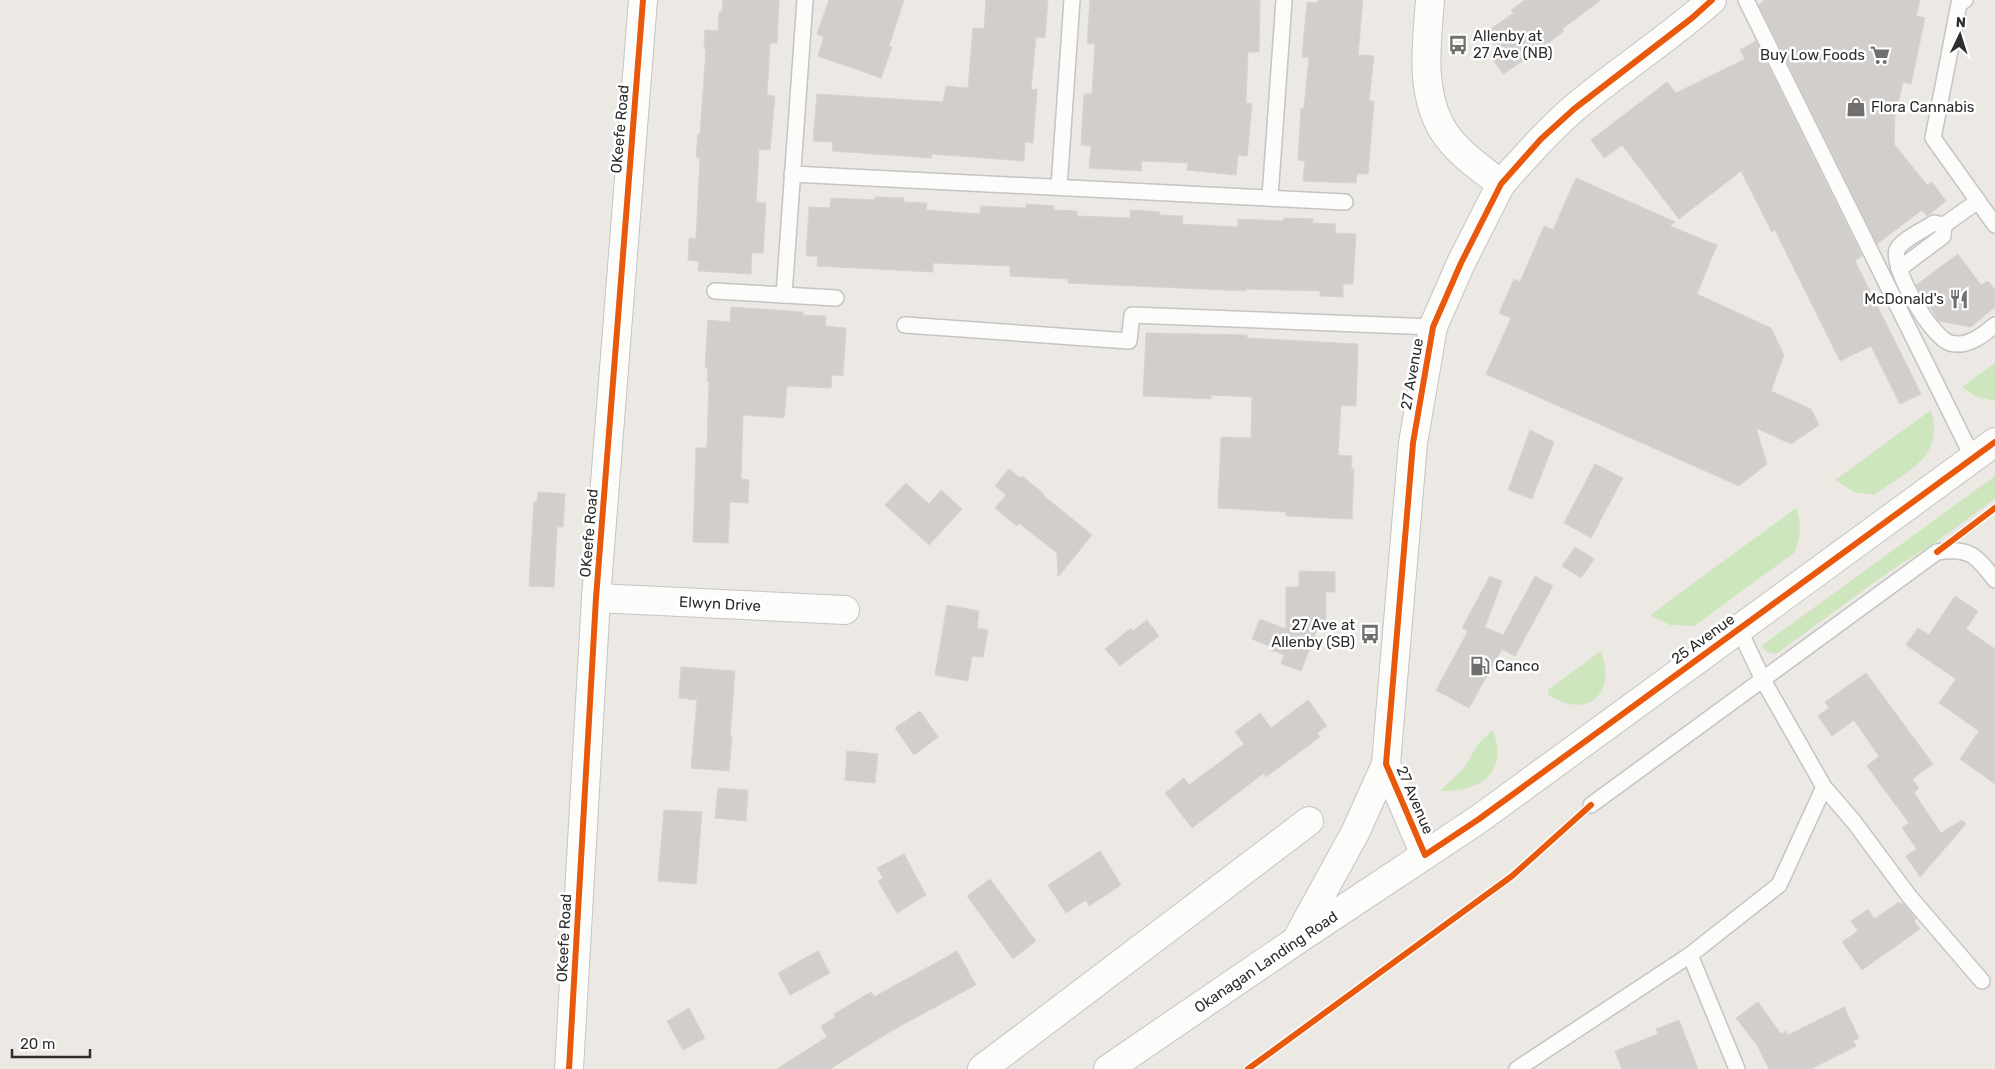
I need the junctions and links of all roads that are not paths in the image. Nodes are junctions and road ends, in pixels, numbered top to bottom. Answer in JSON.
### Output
{"nodes":[{"id":1,"x":643,"y":0,"type":"edge"},
{"id":2,"x":804,"y":0,"type":"edge"},
{"id":3,"x":1072,"y":0,"type":"edge"},
{"id":4,"x":1284,"y":0,"type":"edge"},
{"id":5,"x":1430,"y":0,"type":"edge"},
{"id":6,"x":1712,"y":0,"type":"edge"},
{"id":7,"x":1746,"y":0,"type":"edge"},
{"id":8,"x":1965,"y":0,"type":"edge"},
{"id":9,"x":792,"y":174,"type":"junction"},
{"id":10,"x":1501,"y":184,"type":"junction"},
{"id":11,"x":1059,"y":187,"type":"junction"},
{"id":12,"x":1270,"y":197,"type":"junction"},
{"id":13,"x":1978,"y":201,"type":"junction"},
{"id":14,"x":1345,"y":202,"type":"dead end"},
{"id":15,"x":1994,"y":221,"type":"edge"},
{"id":16,"x":715,"y":291,"type":"dead end"},
{"id":17,"x":784,"y":295,"type":"junction"},
{"id":18,"x":836,"y":298,"type":"dead end"},
{"id":19,"x":905,"y":325,"type":"dead end"},
{"id":20,"x":1995,"y":325,"type":"edge"},
{"id":21,"x":1433,"y":327,"type":"junction"},
{"id":22,"x":1995,"y":442,"type":"edge"},
{"id":23,"x":1973,"y":458,"type":"junction"},
{"id":24,"x":1995,"y":580,"type":"edge"},
{"id":25,"x":596,"y":598,"type":"junction"},
{"id":26,"x":845,"y":610,"type":"dead end"},
{"id":27,"x":1739,"y":629,"type":"junction"},
{"id":28,"x":1763,"y":680,"type":"junction"},
{"id":29,"x":1386,"y":764,"type":"junction"},
{"id":30,"x":1824,"y":787,"type":"junction"},
{"id":31,"x":1591,"y":805,"type":"dead end"},
{"id":32,"x":1309,"y":821,"type":"dead end"},
{"id":33,"x":1425,"y":855,"type":"junction"},
{"id":34,"x":1297,"y":940,"type":"junction"},
{"id":35,"x":1690,"y":955,"type":"junction"},
{"id":36,"x":1982,"y":981,"type":"dead end"},
{"id":37,"x":1015,"y":1059,"type":"edge"},
{"id":38,"x":570,"y":1069,"type":"edge"},
{"id":39,"x":982,"y":1069,"type":"edge"},
{"id":40,"x":1108,"y":1069,"type":"edge"},
{"id":41,"x":1517,"y":1069,"type":"edge"},
{"id":42,"x":1737,"y":1069,"type":"edge"}],
"edges":[{"from":1,"to":25,"type":"street","name":"OKeefe Road"},
{"from":2,"to":9,"type":"lane"},
{"from":3,"to":11,"type":"lane"},
{"from":4,"to":12,"type":"lane"},
{"from":5,"to":10,"type":"street"},
{"from":6,"to":10,"type":"street","name":"27 Avenue"},
{"from":7,"to":23,"type":"lane"},
{"from":8,"to":13,"type":"lane"},
{"from":9,"to":11,"type":"lane"},
{"from":9,"to":17,"type":"lane"},
{"from":10,"to":21,"type":"street","name":"27 Avenue"},
{"from":11,"to":12,"type":"lane"},
{"from":12,"to":14,"type":"lane"},
{"from":13,"to":15,"type":"lane"},
{"from":13,"to":20,"type":"lane"},
{"from":16,"to":17,"type":"lane"},
{"from":17,"to":18,"type":"lane"},
{"from":19,"to":21,"type":"lane"},
{"from":21,"to":29,"type":"street","name":"27 Avenue"},
{"from":22,"to":23,"type":"street","name":"25 Avenue"},
{"from":23,"to":27,"type":"street","name":"25 Avenue"},
{"from":24,"to":28,"type":"lane"},
{"from":25,"to":26,"type":"street","name":"Elwyn Drive"},
{"from":25,"to":38,"type":"street","name":"OKeefe Road"},
{"from":27,"to":28,"type":"lane"},
{"from":27,"to":33,"type":"street","name":"25 Avenue"},
{"from":28,"to":30,"type":"lane"},
{"from":28,"to":31,"type":"lane"},
{"from":29,"to":33,"type":"street","name":"27 Avenue"},
{"from":29,"to":34,"type":"street"},
{"from":30,"to":35,"type":"lane"},
{"from":30,"to":36,"type":"lane"},
{"from":32,"to":37,"type":"street"},
{"from":33,"to":34,"type":"street","name":"Okanagan Landing Road"},
{"from":34,"to":40,"type":"street","name":"Okanagan Landing Road"},
{"from":35,"to":41,"type":"lane"},
{"from":35,"to":42,"type":"lane"},
{"from":37,"to":39,"type":"street"}]}
